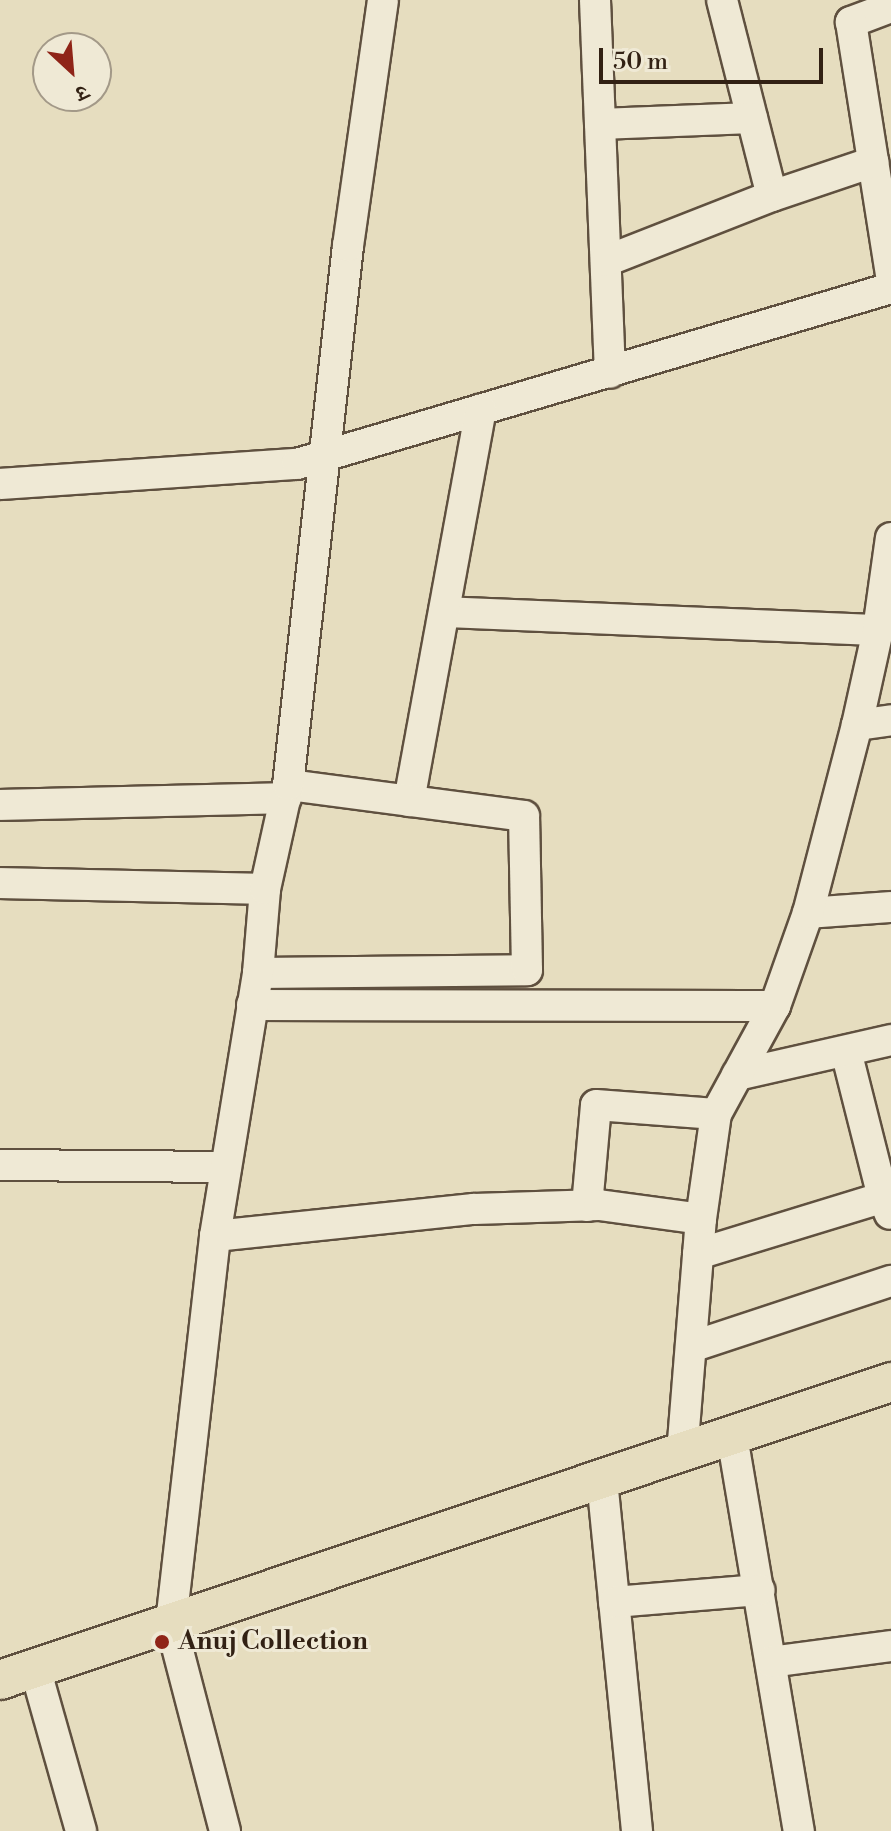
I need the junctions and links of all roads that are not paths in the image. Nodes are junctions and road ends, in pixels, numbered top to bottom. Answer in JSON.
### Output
{"nodes":[{"id":1,"x":383,"y":0,"type":"edge"},
{"id":2,"x":595,"y":0,"type":"edge"},
{"id":3,"x":722,"y":0,"type":"edge"},
{"id":4,"x":891,"y":7,"type":"edge"},
{"id":5,"x":752,"y":118,"type":"junction"},
{"id":6,"x":600,"y":124,"type":"junction"},
{"id":7,"x":873,"y":162,"type":"junction"},
{"id":8,"x":772,"y":196,"type":"junction"},
{"id":9,"x":606,"y":261,"type":"junction"},
{"id":10,"x":891,"y":275,"type":"edge"},
{"id":11,"x":891,"y":288,"type":"edge"},
{"id":12,"x":610,"y":373,"type":"junction"},
{"id":13,"x":481,"y":410,"type":"junction"},
{"id":14,"x":325,"y":455,"type":"junction"},
{"id":15,"x":0,"y":484,"type":"edge"},
{"id":16,"x":891,"y":538,"type":"edge"},
{"id":17,"x":444,"y":612,"type":"junction"},
{"id":18,"x":878,"y":630,"type":"junction"},
{"id":19,"x":891,"y":720,"type":"edge"},
{"id":20,"x":857,"y":725,"type":"junction"},
{"id":21,"x":287,"y":792,"type":"junction"},
{"id":22,"x":409,"y":801,"type":"junction"},
{"id":23,"x":0,"y":805,"type":"edge"},
{"id":24,"x":0,"y":883,"type":"edge"},
{"id":25,"x":265,"y":889,"type":"junction"},
{"id":26,"x":891,"y":907,"type":"edge"},
{"id":27,"x":808,"y":913,"type":"junction"},
{"id":28,"x":258,"y":973,"type":"junction"},
{"id":29,"x":252,"y":1005,"type":"junction"},
{"id":30,"x":775,"y":1006,"type":"junction"},
{"id":31,"x":891,"y":1040,"type":"edge"},
{"id":32,"x":846,"y":1051,"type":"junction"},
{"id":33,"x":737,"y":1075,"type":"junction"},
{"id":34,"x":716,"y":1114,"type":"junction"},
{"id":35,"x":0,"y":1165,"type":"edge"},
{"id":36,"x":226,"y":1167,"type":"junction"},
{"id":37,"x":888,"y":1203,"type":"edge"},
{"id":38,"x":587,"y":1206,"type":"junction"},
{"id":39,"x":701,"y":1219,"type":"junction"},
{"id":40,"x":215,"y":1236,"type":"junction"},
{"id":41,"x":698,"y":1254,"type":"junction"},
{"id":42,"x":891,"y":1281,"type":"edge"},
{"id":43,"x":691,"y":1347,"type":"junction"},
{"id":44,"x":889,"y":1391,"type":"edge"},
{"id":45,"x":732,"y":1436,"type":"junction"},
{"id":46,"x":682,"y":1454,"type":"junction"},
{"id":47,"x":602,"y":1480,"type":"junction"},
{"id":48,"x":760,"y":1590,"type":"junction"},
{"id":49,"x":614,"y":1602,"type":"junction"},
{"id":50,"x":171,"y":1623,"type":"junction"},
{"id":51,"x":891,"y":1646,"type":"edge"},
{"id":52,"x":771,"y":1662,"type":"junction"},
{"id":53,"x":17,"y":1674,"type":"edge"},
{"id":54,"x":81,"y":1831,"type":"edge"},
{"id":55,"x":225,"y":1831,"type":"edge"},
{"id":56,"x":637,"y":1831,"type":"edge"},
{"id":57,"x":799,"y":1831,"type":"edge"}],
"edges":[{"from":1,"to":14,"type":"street"},
{"from":2,"to":6,"type":"street"},
{"from":3,"to":5,"type":"street"},
{"from":4,"to":7,"type":"street"},
{"from":5,"to":6,"type":"street"},
{"from":5,"to":8,"type":"street"},
{"from":6,"to":9,"type":"street"},
{"from":7,"to":8,"type":"street"},
{"from":7,"to":10,"type":"street"},
{"from":8,"to":9,"type":"street"},
{"from":9,"to":12,"type":"street"},
{"from":11,"to":12,"type":"street"},
{"from":12,"to":13,"type":"street"},
{"from":13,"to":14,"type":"street"},
{"from":13,"to":17,"type":"street"},
{"from":14,"to":15,"type":"street"},
{"from":14,"to":21,"type":"street"},
{"from":16,"to":18,"type":"street"},
{"from":17,"to":18,"type":"street"},
{"from":17,"to":22,"type":"street"},
{"from":18,"to":20,"type":"street"},
{"from":19,"to":20,"type":"street"},
{"from":20,"to":27,"type":"street"},
{"from":21,"to":22,"type":"street"},
{"from":21,"to":23,"type":"street"},
{"from":21,"to":25,"type":"street"},
{"from":22,"to":28,"type":"street"},
{"from":24,"to":25,"type":"street"},
{"from":25,"to":28,"type":"street"},
{"from":26,"to":27,"type":"street"},
{"from":27,"to":30,"type":"street"},
{"from":28,"to":29,"type":"street"},
{"from":29,"to":30,"type":"street"},
{"from":29,"to":36,"type":"street"},
{"from":30,"to":33,"type":"street"},
{"from":31,"to":32,"type":"street"},
{"from":32,"to":33,"type":"street"},
{"from":32,"to":37,"type":"street"},
{"from":33,"to":34,"type":"street"},
{"from":34,"to":38,"type":"street"},
{"from":34,"to":39,"type":"street"},
{"from":35,"to":36,"type":"street"},
{"from":36,"to":40,"type":"street"},
{"from":37,"to":41,"type":"street"},
{"from":38,"to":39,"type":"street"},
{"from":38,"to":40,"type":"street"},
{"from":39,"to":41,"type":"street"},
{"from":40,"to":50,"type":"street"},
{"from":41,"to":43,"type":"street"},
{"from":42,"to":43,"type":"street"},
{"from":43,"to":46,"type":"street"},
{"from":44,"to":45,"type":"main road"},
{"from":45,"to":46,"type":"main road"},
{"from":45,"to":48,"type":"street"},
{"from":46,"to":47,"type":"main road"},
{"from":47,"to":49,"type":"street"},
{"from":47,"to":50,"type":"main road"},
{"from":48,"to":49,"type":"street"},
{"from":48,"to":52,"type":"street"},
{"from":49,"to":56,"type":"street"},
{"from":50,"to":53,"type":"main road"},
{"from":50,"to":55,"type":"street"},
{"from":51,"to":52,"type":"street"},
{"from":52,"to":57,"type":"street"},
{"from":53,"to":54,"type":"street"}]}
